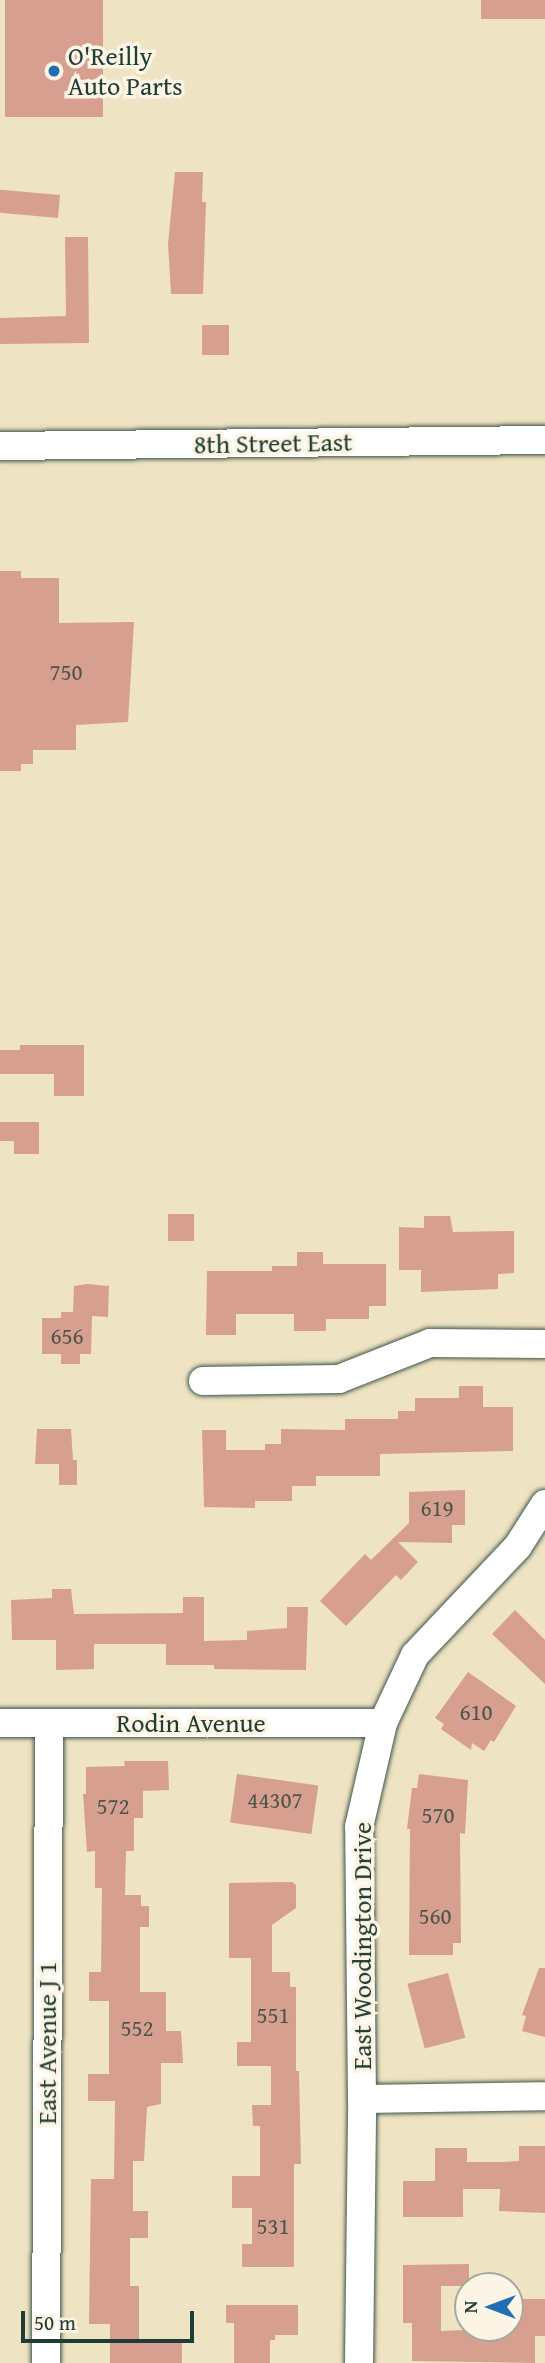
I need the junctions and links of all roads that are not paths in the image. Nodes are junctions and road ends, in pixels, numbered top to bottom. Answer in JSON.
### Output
{"nodes":[{"id":1,"x":545,"y":440,"type":"edge"},
{"id":2,"x":0,"y":446,"type":"edge"},
{"id":3,"x":545,"y":1344,"type":"edge"},
{"id":4,"x":203,"y":1381,"type":"dead end"},
{"id":5,"x":545,"y":1504,"type":"edge"},
{"id":6,"x":0,"y":1723,"type":"edge"},
{"id":7,"x":383,"y":1723,"type":"junction"},
{"id":8,"x":49,"y":1724,"type":"junction"},
{"id":9,"x":545,"y":2096,"type":"edge"},
{"id":10,"x":362,"y":2099,"type":"junction"},
{"id":11,"x":46,"y":2363,"type":"edge"},
{"id":12,"x":359,"y":2363,"type":"edge"}],
"edges":[{"from":1,"to":2,"type":"street","name":"8th Street East"},
{"from":3,"to":4,"type":"street"},
{"from":5,"to":7,"type":"street","name":"East Woodington Drive"},
{"from":6,"to":8,"type":"street","name":"Rodin Avenue"},
{"from":7,"to":8,"type":"street","name":"Rodin Avenue"},
{"from":7,"to":10,"type":"street","name":"East Woodington Drive"},
{"from":8,"to":11,"type":"street","name":"East Avenue J 1"},
{"from":9,"to":10,"type":"street"},
{"from":10,"to":12,"type":"street","name":"East Woodington Drive"}]}
